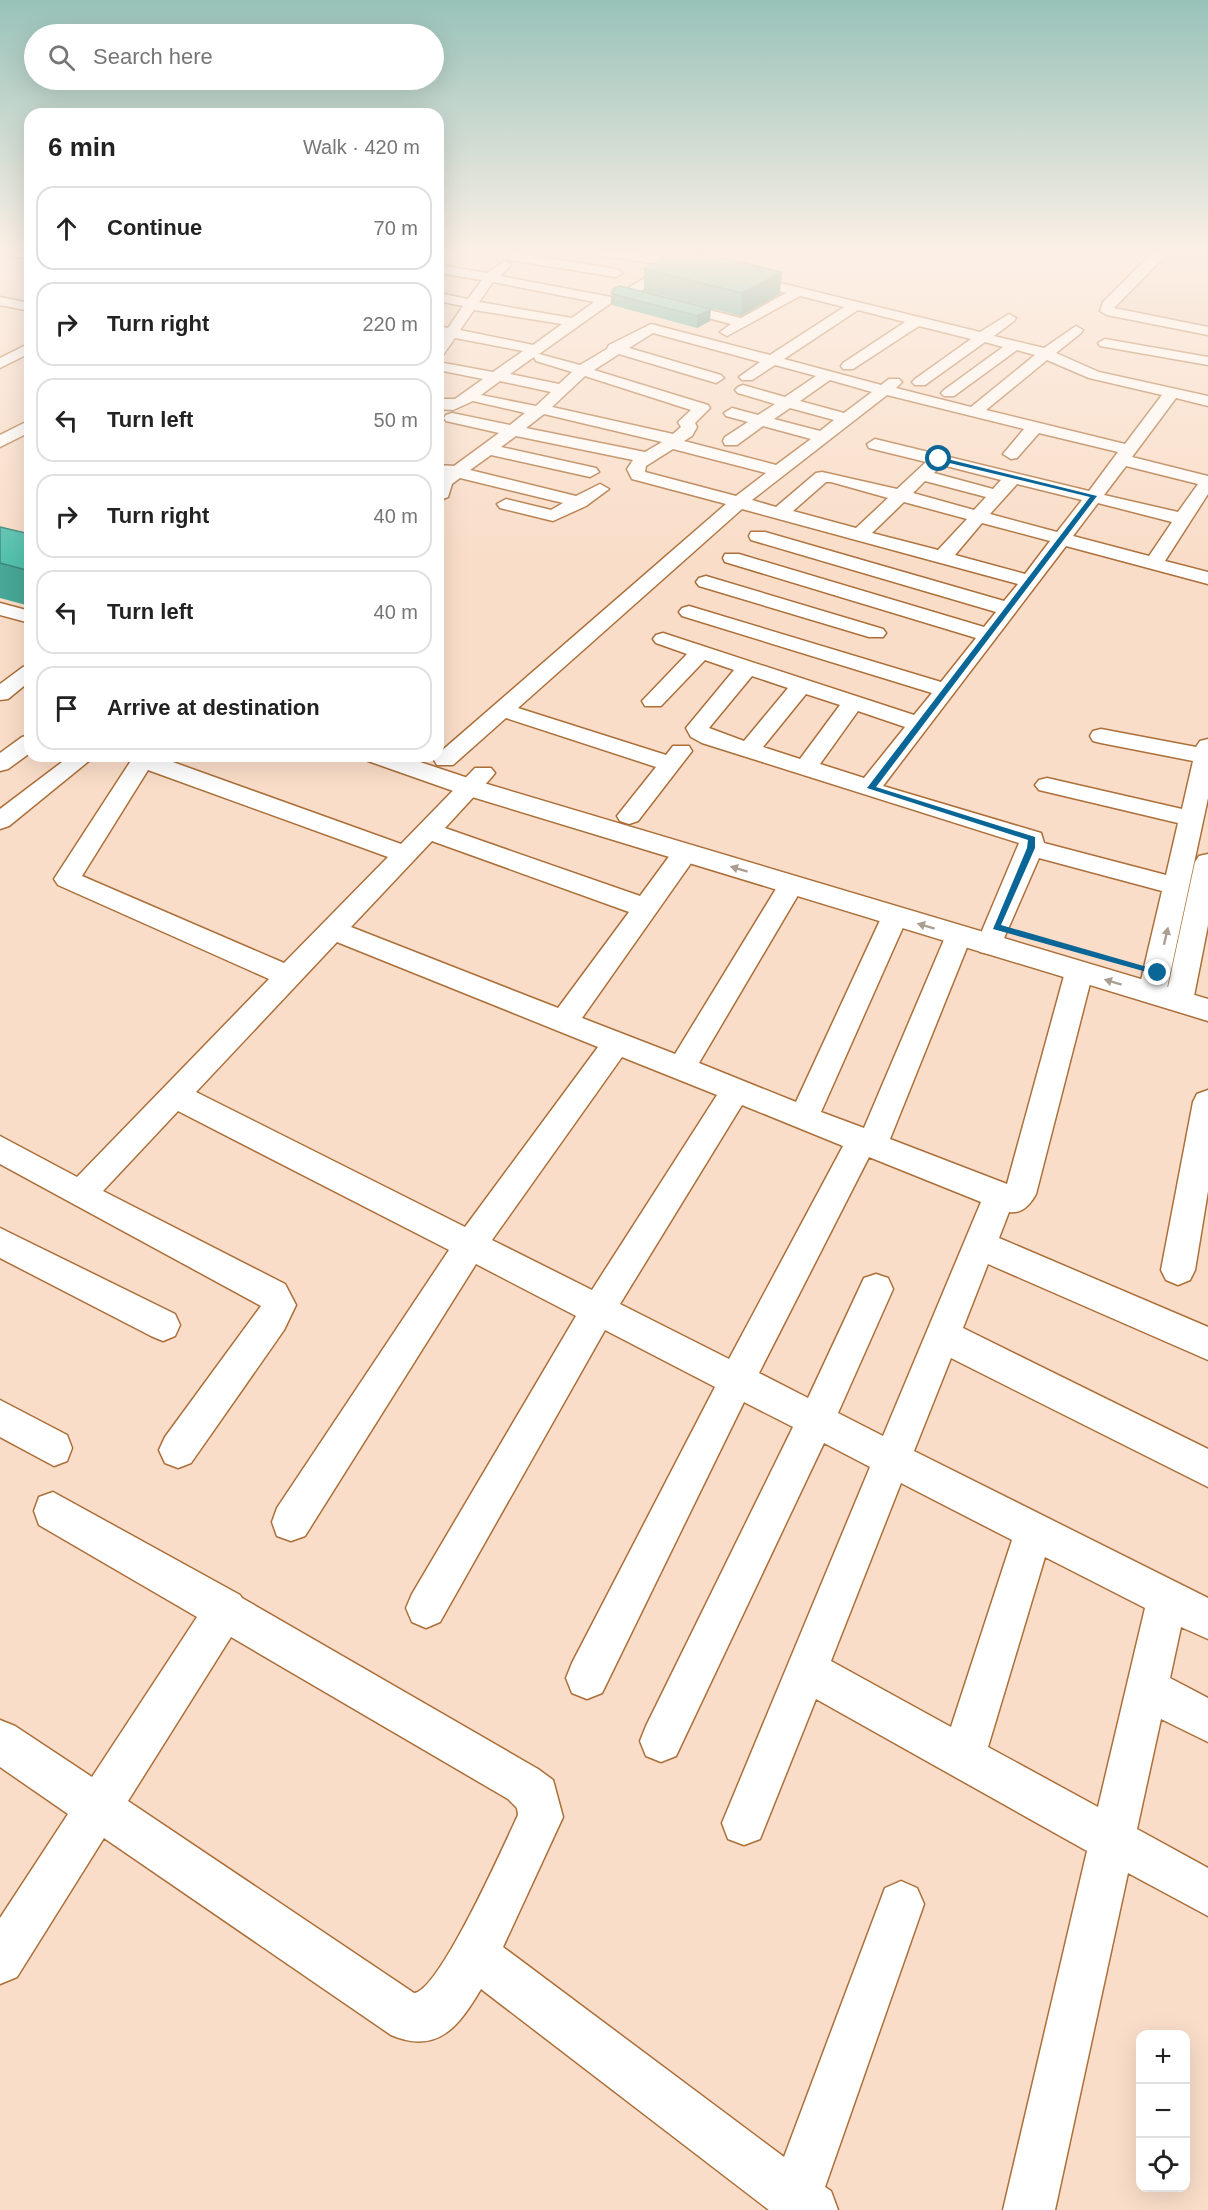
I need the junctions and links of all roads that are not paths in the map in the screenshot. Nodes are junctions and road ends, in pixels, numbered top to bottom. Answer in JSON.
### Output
{"nodes":[{"id":1,"x":19,"y":353,"type":"edge"},
{"id":2,"x":533,"y":353,"type":"edge"},
{"id":3,"x":606,"y":353,"type":"edge"},
{"id":4,"x":632,"y":353,"type":"edge"},
{"id":5,"x":746,"y":353,"type":"edge"},
{"id":6,"x":783,"y":353,"type":"edge"},
{"id":7,"x":868,"y":353,"type":"edge"},
{"id":8,"x":958,"y":353,"type":"edge"},
{"id":9,"x":1003,"y":353,"type":"edge"},
{"id":10,"x":1047,"y":353,"type":"edge"},
{"id":11,"x":1049,"y":353,"type":"edge"},
{"id":12,"x":1097,"y":353,"type":"edge"},
{"id":13,"x":1117,"y":353,"type":"edge"},
{"id":14,"x":1139,"y":353,"type":"edge"},
{"id":15,"x":1163,"y":353,"type":"edge"},
{"id":16,"x":1179,"y":353,"type":"edge"},
{"id":17,"x":537,"y":354,"type":"junction"},
{"id":18,"x":1178,"y":356,"type":"junction"},
{"id":19,"x":1094,"y":357,"type":"junction"},
{"id":20,"x":772,"y":360,"type":"junction"},
{"id":21,"x":1208,"y":361,"type":"edge"},
{"id":22,"x":0,"y":364,"type":"edge"},
{"id":23,"x":848,"y":366,"type":"dead end"},
{"id":24,"x":444,"y":367,"type":"edge"},
{"id":25,"x":583,"y":369,"type":"junction"},
{"id":26,"x":828,"y":375,"type":"junction"},
{"id":27,"x":496,"y":377,"type":"junction"},
{"id":28,"x":717,"y":378,"type":"dead end"},
{"id":29,"x":1121,"y":381,"type":"junction"},
{"id":30,"x":920,"y":382,"type":"dead end"},
{"id":31,"x":890,"y":385,"type":"junction"},
{"id":32,"x":561,"y":389,"type":"junction"},
{"id":33,"x":1166,"y":392,"type":"junction"},
{"id":34,"x":949,"y":393,"type":"dead end"},
{"id":35,"x":479,"y":399,"type":"dead end"},
{"id":36,"x":1208,"y":401,"type":"edge"},
{"id":37,"x":787,"y":402,"type":"junction"},
{"id":38,"x":444,"y":404,"type":"edge"},
{"id":39,"x":540,"y":410,"type":"junction"},
{"id":40,"x":974,"y":412,"type":"junction"},
{"id":41,"x":732,"y":414,"type":"dead end"},
{"id":42,"x":452,"y":418,"type":"dead end"},
{"id":43,"x":847,"y":419,"type":"junction"},
{"id":44,"x":760,"y":421,"type":"junction"},
{"id":45,"x":1035,"y":427,"type":"junction"},
{"id":46,"x":24,"y":428,"type":"edge"},
{"id":47,"x":514,"y":430,"type":"junction"},
{"id":48,"x":822,"y":437,"type":"junction"},
{"id":49,"x":731,"y":441,"type":"dead end"},
{"id":50,"x":0,"y":442,"type":"edge"},
{"id":51,"x":674,"y":442,"type":"junction"},
{"id":52,"x":875,"y":444,"type":"dead end"},
{"id":53,"x":488,"y":449,"type":"junction"},
{"id":54,"x":704,"y":452,"type":"junction"},
{"id":55,"x":1011,"y":454,"type":"dead end"},
{"id":56,"x":1125,"y":455,"type":"junction"},
{"id":57,"x":647,"y":458,"type":"junction"},
{"id":58,"x":939,"y":459,"type":"junction"},
{"id":59,"x":444,"y":469,"type":"edge"},
{"id":60,"x":779,"y":471,"type":"junction"},
{"id":61,"x":457,"y":472,"type":"junction"},
{"id":62,"x":590,"y":472,"type":"dead end"},
{"id":63,"x":921,"y":476,"type":"junction"},
{"id":64,"x":1013,"y":477,"type":"junction"},
{"id":65,"x":1208,"y":481,"type":"edge"},
{"id":66,"x":444,"y":482,"type":"edge"},
{"id":67,"x":660,"y":482,"type":"junction"},
{"id":68,"x":600,"y":489,"type":"dead end"},
{"id":69,"x":901,"y":495,"type":"junction"},
{"id":70,"x":997,"y":495,"type":"junction"},
{"id":71,"x":1094,"y":496,"type":"junction"},
{"id":72,"x":486,"y":498,"type":"dead end"},
{"id":73,"x":580,"y":502,"type":"junction"},
{"id":74,"x":738,"y":502,"type":"junction"},
{"id":75,"x":779,"y":514,"type":"junction"},
{"id":76,"x":978,"y":516,"type":"junction"},
{"id":77,"x":1183,"y":519,"type":"junction"},
{"id":78,"x":758,"y":536,"type":"dead end"},
{"id":79,"x":862,"y":536,"type":"junction"},
{"id":80,"x":1062,"y":539,"type":"junction"},
{"id":81,"x":732,"y":558,"type":"dead end"},
{"id":82,"x":942,"y":558,"type":"junction"},
{"id":83,"x":842,"y":560,"type":"junction"},
{"id":84,"x":1154,"y":563,"type":"junction"},
{"id":85,"x":1208,"y":578,"type":"edge"},
{"id":86,"x":1030,"y":581,"type":"junction"},
{"id":87,"x":706,"y":582,"type":"dead end"},
{"id":88,"x":818,"y":584,"type":"junction"},
{"id":89,"x":794,"y":608,"type":"junction"},
{"id":90,"x":898,"y":608,"type":"junction"},
{"id":91,"x":0,"y":609,"type":"edge"},
{"id":92,"x":1010,"y":609,"type":"junction"},
{"id":93,"x":689,"y":612,"type":"dead end"},
{"id":94,"x":24,"y":615,"type":"edge"},
{"id":95,"x":876,"y":633,"type":"junction"},
{"id":96,"x":766,"y":635,"type":"junction"},
{"id":97,"x":989,"y":635,"type":"junction"},
{"id":98,"x":663,"y":639,"type":"dead end"},
{"id":99,"x":701,"y":652,"type":"junction"},
{"id":100,"x":851,"y":660,"type":"junction"},
{"id":101,"x":748,"y":667,"type":"junction"},
{"id":102,"x":24,"y":676,"type":"edge"},
{"id":103,"x":802,"y":685,"type":"junction"},
{"id":104,"x":945,"y":690,"type":"junction"},
{"id":105,"x":0,"y":694,"type":"edge"},
{"id":106,"x":653,"y":701,"type":"dead end"},
{"id":107,"x":854,"y":702,"type":"junction"},
{"id":108,"x":502,"y":710,"type":"junction"},
{"id":109,"x":918,"y":724,"type":"junction"},
{"id":110,"x":699,"y":732,"type":"junction"},
{"id":111,"x":1101,"y":736,"type":"dead end"},
{"id":112,"x":24,"y":746,"type":"edge"},
{"id":113,"x":749,"y":749,"type":"junction"},
{"id":114,"x":1207,"y":751,"type":"edge"},
{"id":115,"x":444,"y":755,"type":"edge"},
{"id":116,"x":444,"y":760,"type":"edge"},
{"id":117,"x":76,"y":762,"type":"edge"},
{"id":118,"x":141,"y":762,"type":"edge"},
{"id":119,"x":155,"y":762,"type":"edge"},
{"id":120,"x":402,"y":762,"type":"edge"},
{"id":121,"x":668,"y":763,"type":"junction"},
{"id":122,"x":0,"y":764,"type":"edge"},
{"id":123,"x":806,"y":767,"type":"junction"},
{"id":124,"x":476,"y":780,"type":"junction"},
{"id":125,"x":1047,"y":785,"type":"dead end"},
{"id":126,"x":871,"y":788,"type":"junction"},
{"id":127,"x":1192,"y":819,"type":"junction"},
{"id":128,"x":0,"y":821,"type":"edge"},
{"id":129,"x":623,"y":824,"type":"junction"},
{"id":130,"x":427,"y":831,"type":"junction"},
{"id":131,"x":1031,"y":848,"type":"junction"},
{"id":132,"x":686,"y":853,"type":"junction"},
{"id":133,"x":404,"y":854,"type":"junction"},
{"id":134,"x":1208,"y":862,"type":"edge"},
{"id":135,"x":791,"y":885,"type":"junction"},
{"id":136,"x":1177,"y":886,"type":"junction"},
{"id":137,"x":646,"y":908,"type":"junction"},
{"id":138,"x":895,"y":916,"type":"junction"},
{"id":139,"x":332,"y":930,"type":"junction"},
{"id":140,"x":958,"y":935,"type":"junction"},
{"id":141,"x":993,"y":936,"type":"junction"},
{"id":142,"x":1079,"y":972,"type":"junction"},
{"id":143,"x":288,"y":976,"type":"junction"},
{"id":144,"x":1176,"y":987,"type":"edge"},
{"id":145,"x":1208,"y":1010,"type":"edge"},
{"id":146,"x":563,"y":1023,"type":"junction"},
{"id":147,"x":616,"y":1044,"type":"junction"},
{"id":148,"x":680,"y":1070,"type":"junction"},
{"id":149,"x":735,"y":1091,"type":"junction"},
{"id":150,"x":174,"y":1095,"type":"junction"},
{"id":151,"x":1207,"y":1108,"type":"edge"},
{"id":152,"x":803,"y":1119,"type":"junction"},
{"id":153,"x":866,"y":1144,"type":"junction"},
{"id":154,"x":0,"y":1149,"type":"edge"},
{"id":155,"x":80,"y":1194,"type":"junction"},
{"id":156,"x":999,"y":1197,"type":"junction"},
{"id":157,"x":1197,"y":1228,"type":"edge"},
{"id":158,"x":0,"y":1242,"type":"edge"},
{"id":159,"x":470,"y":1245,"type":"junction"},
{"id":160,"x":980,"y":1245,"type":"junction"},
{"id":161,"x":1178,"y":1270,"type":"dead end"},
{"id":162,"x":876,"y":1289,"type":"dead end"},
{"id":163,"x":598,"y":1310,"type":"junction"},
{"id":164,"x":163,"y":1325,"type":"dead end"},
{"id":165,"x":943,"y":1336,"type":"junction"},
{"id":166,"x":1208,"y":1344,"type":"edge"},
{"id":167,"x":737,"y":1380,"type":"junction"},
{"id":168,"x":0,"y":1417,"type":"edge"},
{"id":169,"x":816,"y":1420,"type":"junction"},
{"id":170,"x":54,"y":1448,"type":"dead end"},
{"id":171,"x":178,"y":1449,"type":"dead end"},
{"id":172,"x":893,"y":1460,"type":"junction"},
{"id":173,"x":1208,"y":1469,"type":"edge"},
{"id":174,"x":53,"y":1511,"type":"dead end"},
{"id":175,"x":291,"y":1522,"type":"dead end"},
{"id":176,"x":1034,"y":1530,"type":"junction"},
{"id":177,"x":1167,"y":1598,"type":"junction"},
{"id":178,"x":426,"y":1608,"type":"dead end"},
{"id":179,"x":226,"y":1609,"type":"junction"},
{"id":180,"x":1208,"y":1619,"type":"edge"},
{"id":181,"x":807,"y":1671,"type":"junction"},
{"id":182,"x":587,"y":1678,"type":"dead end"},
{"id":183,"x":1146,"y":1688,"type":"junction"},
{"id":184,"x":1208,"y":1721,"type":"edge"},
{"id":185,"x":0,"y":1741,"type":"edge"},
{"id":186,"x":661,"y":1741,"type":"dead end"},
{"id":187,"x":963,"y":1758,"type":"junction"},
{"id":188,"x":98,"y":1808,"type":"junction"},
{"id":189,"x":744,"y":1823,"type":"dead end"},
{"id":190,"x":1112,"y":1840,"type":"junction"},
{"id":191,"x":1208,"y":1893,"type":"edge"},
{"id":192,"x":901,"y":1904,"type":"dead end"},
{"id":193,"x":475,"y":1955,"type":"junction"},
{"id":194,"x":0,"y":1960,"type":"edge"},
{"id":195,"x":804,"y":2204,"type":"edge"},
{"id":196,"x":1029,"y":2210,"type":"edge"}],
"edges":[{"from":1,"to":22,"type":"street"},
{"from":2,"to":17,"type":"street"},
{"from":3,"to":25,"type":"street"},
{"from":4,"to":28,"type":"street"},
{"from":5,"to":20,"type":"street"},
{"from":6,"to":20,"type":"street"},
{"from":7,"to":23,"type":"street"},
{"from":8,"to":30,"type":"street"},
{"from":9,"to":34,"type":"street"},
{"from":10,"to":40,"type":"street"},
{"from":11,"to":19,"type":"street"},
{"from":12,"to":19,"type":"street"},
{"from":13,"to":19,"type":"street"},
{"from":14,"to":29,"type":"street"},
{"from":15,"to":18,"type":"street"},
{"from":16,"to":18,"type":"street"},
{"from":17,"to":25,"type":"street"},
{"from":17,"to":27,"type":"street"},
{"from":18,"to":21,"type":"street"},
{"from":18,"to":33,"type":"street"},
{"from":19,"to":29,"type":"street"},
{"from":20,"to":26,"type":"street"},
{"from":20,"to":37,"type":"street"},
{"from":24,"to":27,"type":"street"},
{"from":25,"to":32,"type":"street"},
{"from":25,"to":51,"type":"street"},
{"from":26,"to":31,"type":"street"},
{"from":26,"to":37,"type":"street"},
{"from":27,"to":32,"type":"street"},
{"from":27,"to":38,"type":"street"},
{"from":29,"to":33,"type":"street"},
{"from":31,"to":40,"type":"street"},
{"from":31,"to":43,"type":"street"},
{"from":32,"to":39,"type":"street"},
{"from":33,"to":36,"type":"street"},
{"from":33,"to":56,"type":"street"},
{"from":35,"to":39,"type":"street"},
{"from":37,"to":43,"type":"street"},
{"from":37,"to":44,"type":"street"},
{"from":39,"to":47,"type":"street"},
{"from":39,"to":51,"type":"street"},
{"from":40,"to":45,"type":"street"},
{"from":41,"to":44,"type":"street"},
{"from":42,"to":47,"type":"street"},
{"from":43,"to":48,"type":"street"},
{"from":44,"to":48,"type":"street"},
{"from":44,"to":49,"type":"street"},
{"from":45,"to":55,"type":"street"},
{"from":45,"to":56,"type":"street"},
{"from":46,"to":50,"type":"street"},
{"from":47,"to":53,"type":"street"},
{"from":47,"to":57,"type":"street"},
{"from":48,"to":60,"type":"street"},
{"from":51,"to":54,"type":"street"},
{"from":51,"to":57,"type":"street"},
{"from":52,"to":58,"type":"street"},
{"from":53,"to":61,"type":"street"},
{"from":53,"to":62,"type":"street"},
{"from":54,"to":60,"type":"street"},
{"from":54,"to":67,"type":"street"},
{"from":56,"to":65,"type":"street"},
{"from":56,"to":71,"type":"street"},
{"from":57,"to":67,"type":"street"},
{"from":58,"to":63,"type":"street"},
{"from":58,"to":64,"type":"street"},
{"from":59,"to":61,"type":"street"},
{"from":60,"to":74,"type":"street"},
{"from":61,"to":66,"type":"street"},
{"from":61,"to":73,"type":"street"},
{"from":63,"to":69,"type":"street"},
{"from":63,"to":70,"type":"street"},
{"from":64,"to":70,"type":"street"},
{"from":64,"to":71,"type":"street"},
{"from":65,"to":77,"type":"street"},
{"from":67,"to":74,"type":"street"},
{"from":68,"to":73,"type":"street"},
{"from":69,"to":75,"type":"street"},
{"from":69,"to":76,"type":"street"},
{"from":69,"to":79,"type":"street"},
{"from":70,"to":76,"type":"street"},
{"from":71,"to":77,"type":"street"},
{"from":71,"to":80,"type":"street"},
{"from":72,"to":73,"type":"street"},
{"from":74,"to":75,"type":"street"},
{"from":74,"to":108,"type":"street"},
{"from":75,"to":79,"type":"street"},
{"from":76,"to":80,"type":"street"},
{"from":76,"to":82,"type":"street"},
{"from":77,"to":84,"type":"street"},
{"from":78,"to":83,"type":"street"},
{"from":79,"to":82,"type":"street"},
{"from":79,"to":83,"type":"street"},
{"from":80,"to":84,"type":"street"},
{"from":80,"to":86,"type":"street"},
{"from":81,"to":88,"type":"street"},
{"from":82,"to":86,"type":"street"},
{"from":83,"to":88,"type":"street"},
{"from":83,"to":92,"type":"street"},
{"from":84,"to":85,"type":"street"},
{"from":86,"to":92,"type":"street"},
{"from":87,"to":89,"type":"street"},
{"from":88,"to":89,"type":"street"},
{"from":88,"to":90,"type":"street"},
{"from":89,"to":95,"type":"street"},
{"from":89,"to":96,"type":"street"},
{"from":90,"to":95,"type":"street"},
{"from":90,"to":97,"type":"street"},
{"from":91,"to":94,"type":"street"},
{"from":92,"to":97,"type":"street"},
{"from":93,"to":96,"type":"street"},
{"from":95,"to":100,"type":"street"},
{"from":96,"to":100,"type":"street"},
{"from":97,"to":104,"type":"street"},
{"from":98,"to":99,"type":"street"},
{"from":99,"to":101,"type":"street"},
{"from":99,"to":106,"type":"street"},
{"from":100,"to":104,"type":"street"},
{"from":101,"to":103,"type":"street"},
{"from":101,"to":110,"type":"street"},
{"from":102,"to":105,"type":"street"},
{"from":103,"to":107,"type":"street"},
{"from":103,"to":113,"type":"street"},
{"from":104,"to":109,"type":"street"},
{"from":107,"to":109,"type":"street"},
{"from":107,"to":123,"type":"street"},
{"from":108,"to":115,"type":"street"},
{"from":108,"to":121,"type":"street"},
{"from":109,"to":126,"type":"street"},
{"from":110,"to":113,"type":"street"},
{"from":110,"to":121,"type":"street"},
{"from":111,"to":114,"type":"street"},
{"from":112,"to":122,"type":"street"},
{"from":113,"to":123,"type":"street"},
{"from":114,"to":127,"type":"street"},
{"from":116,"to":124,"type":"street"},
{"from":117,"to":128,"type":"street"},
{"from":118,"to":143,"type":"street"},
{"from":119,"to":133,"type":"street"},
{"from":120,"to":124,"type":"street"},
{"from":121,"to":129,"type":"street"},
{"from":123,"to":126,"type":"street"},
{"from":124,"to":129,"type":"street"},
{"from":124,"to":130,"type":"street"},
{"from":125,"to":127,"type":"street"},
{"from":126,"to":131,"type":"street"},
{"from":127,"to":136,"type":"street"},
{"from":129,"to":132,"type":"street"},
{"from":129,"to":141,"type":"street"},
{"from":130,"to":133,"type":"street"},
{"from":130,"to":137,"type":"street"},
{"from":131,"to":136,"type":"street"},
{"from":131,"to":141,"type":"street"},
{"from":135,"to":132,"type":"street","one_way":true},
{"from":132,"to":137,"type":"street"},
{"from":133,"to":139,"type":"street"},
{"from":134,"to":144,"type":"street"},
{"from":135,"to":138,"type":"street"},
{"from":135,"to":148,"type":"street"},
{"from":144,"to":136,"type":"street","one_way":true},
{"from":137,"to":146,"type":"street"},
{"from":140,"to":138,"type":"street","one_way":true},
{"from":138,"to":152,"type":"street"},
{"from":139,"to":143,"type":"street"},
{"from":139,"to":146,"type":"street"},
{"from":140,"to":141,"type":"street"},
{"from":140,"to":153,"type":"street"},
{"from":141,"to":142,"type":"street"},
{"from":141,"to":144,"type":"street"},
{"from":144,"to":142,"type":"street","one_way":true},
{"from":142,"to":156,"type":"street"},
{"from":143,"to":150,"type":"street"},
{"from":144,"to":145,"type":"street"},
{"from":146,"to":147,"type":"street"},
{"from":147,"to":148,"type":"street"},
{"from":147,"to":159,"type":"street"},
{"from":148,"to":149,"type":"street"},
{"from":149,"to":152,"type":"street"},
{"from":149,"to":163,"type":"street"},
{"from":150,"to":155,"type":"street"},
{"from":150,"to":159,"type":"street"},
{"from":151,"to":157,"type":"street"},
{"from":152,"to":153,"type":"street"},
{"from":153,"to":156,"type":"street"},
{"from":153,"to":167,"type":"street"},
{"from":154,"to":155,"type":"street"},
{"from":155,"to":171,"type":"street"},
{"from":156,"to":160,"type":"street"},
{"from":157,"to":161,"type":"street"},
{"from":158,"to":164,"type":"street"},
{"from":159,"to":163,"type":"street"},
{"from":159,"to":175,"type":"street"},
{"from":160,"to":165,"type":"street"},
{"from":160,"to":166,"type":"street"},
{"from":162,"to":169,"type":"street"},
{"from":163,"to":167,"type":"street"},
{"from":163,"to":178,"type":"street"},
{"from":165,"to":172,"type":"street"},
{"from":165,"to":173,"type":"street"},
{"from":167,"to":169,"type":"street"},
{"from":167,"to":182,"type":"street"},
{"from":168,"to":170,"type":"street"},
{"from":169,"to":172,"type":"street"},
{"from":169,"to":186,"type":"street"},
{"from":172,"to":176,"type":"street"},
{"from":172,"to":181,"type":"street"},
{"from":174,"to":179,"type":"street"},
{"from":176,"to":177,"type":"street"},
{"from":176,"to":187,"type":"street"},
{"from":177,"to":180,"type":"street"},
{"from":177,"to":183,"type":"street"},
{"from":179,"to":188,"type":"street"},
{"from":179,"to":193,"type":"street"},
{"from":181,"to":187,"type":"street"},
{"from":181,"to":189,"type":"street"},
{"from":183,"to":184,"type":"street"},
{"from":183,"to":190,"type":"street"},
{"from":185,"to":188,"type":"street"},
{"from":187,"to":190,"type":"street"},
{"from":188,"to":193,"type":"street"},
{"from":188,"to":194,"type":"street"},
{"from":190,"to":191,"type":"street"},
{"from":190,"to":196,"type":"street"},
{"from":192,"to":195,"type":"street"},
{"from":193,"to":195,"type":"street"}]}
